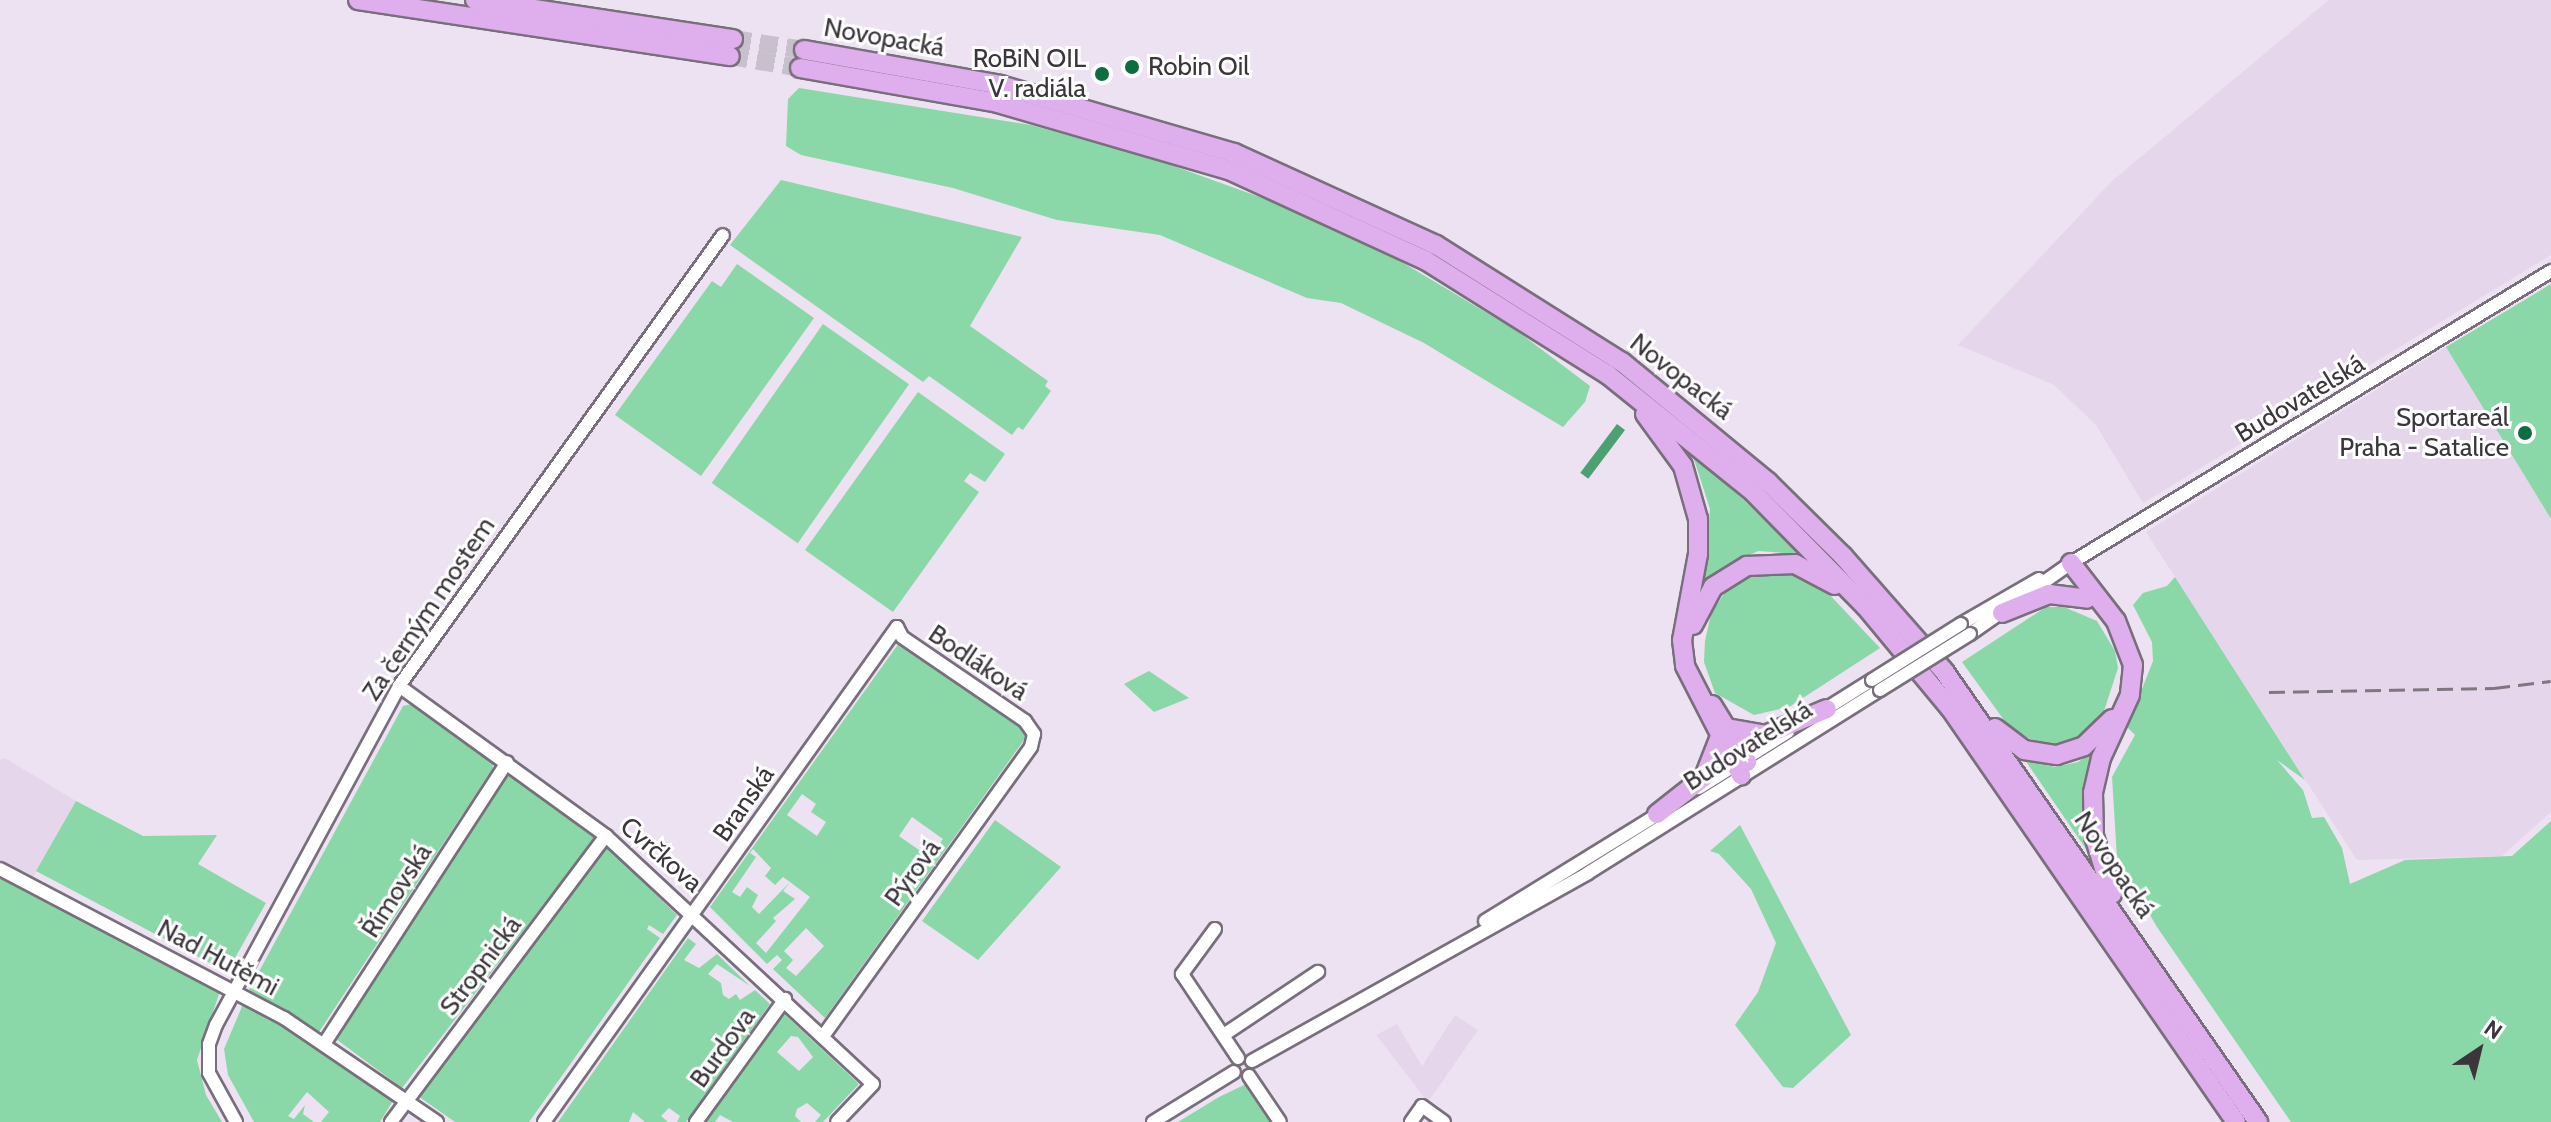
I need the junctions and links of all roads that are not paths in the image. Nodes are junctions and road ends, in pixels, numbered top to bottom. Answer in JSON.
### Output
{"nodes":[{"id":1,"x":358,"y":0,"type":"edge"},
{"id":2,"x":475,"y":0,"type":"edge"},
{"id":3,"x":723,"y":235,"type":"dead end"},
{"id":4,"x":2551,"y":271,"type":"edge"},
{"id":5,"x":1607,"y":374,"type":"junction"},
{"id":6,"x":2071,"y":563,"type":"junction"},
{"id":7,"x":2087,"y":599,"type":"junction"},
{"id":8,"x":1866,"y":607,"type":"junction"},
{"id":9,"x":2002,"y":613,"type":"junction"},
{"id":10,"x":897,"y":627,"type":"joint"},
{"id":11,"x":1966,"y":629,"type":"junction"},
{"id":12,"x":1876,"y":685,"type":"junction"},
{"id":13,"x":399,"y":686,"type":"junction"},
{"id":14,"x":1963,"y":697,"type":"junction"},
{"id":15,"x":1827,"y":709,"type":"junction"},
{"id":16,"x":1034,"y":734,"type":"joint"},
{"id":17,"x":1723,"y":734,"type":"junction"},
{"id":18,"x":507,"y":762,"type":"junction"},
{"id":19,"x":1743,"y":767,"type":"junction"},
{"id":20,"x":1657,"y":814,"type":"junction"},
{"id":21,"x":606,"y":836,"type":"junction"},
{"id":22,"x":0,"y":869,"type":"edge"},
{"id":23,"x":694,"y":913,"type":"junction"},
{"id":24,"x":1215,"y":929,"type":"dead end"},
{"id":25,"x":2134,"y":941,"type":"junction"},
{"id":26,"x":1439,"y":952,"type":"junction"},
{"id":27,"x":1318,"y":972,"type":"dead end"},
{"id":28,"x":233,"y":989,"type":"junction"},
{"id":29,"x":785,"y":999,"type":"junction"},
{"id":30,"x":1225,"y":1034,"type":"junction"},
{"id":31,"x":823,"y":1036,"type":"junction"},
{"id":32,"x":324,"y":1044,"type":"junction"},
{"id":33,"x":1238,"y":1058,"type":"junction"},
{"id":34,"x":1252,"y":1061,"type":"junction"},
{"id":35,"x":1234,"y":1072,"type":"junction"},
{"id":36,"x":1249,"y":1076,"type":"junction"},
{"id":37,"x":407,"y":1101,"type":"junction"},
{"id":38,"x":236,"y":1122,"type":"edge"},
{"id":39,"x":391,"y":1122,"type":"edge"},
{"id":40,"x":437,"y":1122,"type":"edge"},
{"id":41,"x":544,"y":1122,"type":"edge"},
{"id":42,"x":696,"y":1122,"type":"edge"},
{"id":43,"x":837,"y":1122,"type":"edge"},
{"id":44,"x":1153,"y":1122,"type":"edge"},
{"id":45,"x":1280,"y":1122,"type":"edge"},
{"id":46,"x":1411,"y":1122,"type":"edge"},
{"id":47,"x":1444,"y":1122,"type":"edge"},
{"id":48,"x":2236,"y":1122,"type":"edge"},
{"id":49,"x":2258,"y":1122,"type":"edge"}],
"edges":[{"from":1,"to":2,"type":"highway"},
{"from":3,"to":13,"type":"street","name":"Za černým mostem"},
{"from":4,"to":6,"type":"street","name":"Budovatelská"},
{"from":5,"to":8,"type":"highway","name":"Novopacká"},
{"from":5,"to":14,"type":"highway","name":"Novopacká"},
{"from":5,"to":17,"type":"highway"},
{"from":6,"to":7,"type":"highway"},
{"from":6,"to":9,"type":"street","name":"Budovatelská"},
{"from":6,"to":11,"type":"street","name":"Budovatelská"},
{"from":6,"to":25,"type":"highway"},
{"from":7,"to":9,"type":"highway"},
{"from":7,"to":14,"type":"highway"},
{"from":8,"to":17,"type":"highway"},
{"from":8,"to":48,"type":"highway","name":"Novopacká"},
{"from":9,"to":11,"type":"street","name":"Budovatelská"},
{"from":10,"to":16,"type":"street","name":"Bodláková"},
{"from":10,"to":23,"type":"street","name":"Branská"},
{"from":11,"to":12,"type":"street","name":"Budovatelská","bridge":true},
{"from":12,"to":15,"type":"street","name":"Budovatelská"},
{"from":12,"to":19,"type":"street","name":"Budovatelská"},
{"from":13,"to":18,"type":"street","name":"Cvrčkova"},
{"from":13,"to":28,"type":"street","name":"Za černým mostem"},
{"from":14,"to":25,"type":"highway","name":"Novopacká"},
{"from":15,"to":17,"type":"highway"},
{"from":15,"to":19,"type":"street","name":"Budovatelská"},
{"from":16,"to":31,"type":"street","name":"Pýrová"},
{"from":17,"to":19,"type":"highway"},
{"from":17,"to":20,"type":"highway"},
{"from":18,"to":21,"type":"street","name":"Cvrčkova"},
{"from":18,"to":32,"type":"street","name":"Římovská"},
{"from":19,"to":20,"type":"street","name":"Budovatelská"},
{"from":19,"to":26,"type":"street","name":"Budovatelská"},
{"from":20,"to":26,"type":"street","name":"Budovatelská"},
{"from":21,"to":23,"type":"street","name":"Cvrčkova"},
{"from":21,"to":37,"type":"street","name":"Stropnická"},
{"from":22,"to":28,"type":"street","name":"Nad Hutěmi"},
{"from":23,"to":29,"type":"street","name":"Cvrčkova"},
{"from":23,"to":41,"type":"street","name":"Branská"},
{"from":24,"to":30,"type":"street"},
{"from":25,"to":49,"type":"highway","name":"Novopacká"},
{"from":26,"to":34,"type":"street","name":"Budovatelská"},
{"from":27,"to":30,"type":"street"},
{"from":28,"to":32,"type":"street","name":"Nad Hutěmi"},
{"from":28,"to":38,"type":"street","name":"Za černým mostem"},
{"from":29,"to":31,"type":"street","name":"Cvrčkova"},
{"from":29,"to":42,"type":"street","name":"Burdova"},
{"from":30,"to":33,"type":"street"},
{"from":31,"to":43,"type":"street","name":"Cvrčkova"},
{"from":32,"to":37,"type":"street","name":"Nad Hutěmi"},
{"from":33,"to":34,"type":"street"},
{"from":33,"to":35,"type":"street"},
{"from":34,"to":36,"type":"street"},
{"from":35,"to":36,"type":"street"},
{"from":35,"to":44,"type":"street"},
{"from":36,"to":45,"type":"street"},
{"from":37,"to":39,"type":"street","name":"Stropnická"},
{"from":37,"to":40,"type":"street","name":"Nad Hutěmi"},
{"from":46,"to":47,"type":"street"}]}
